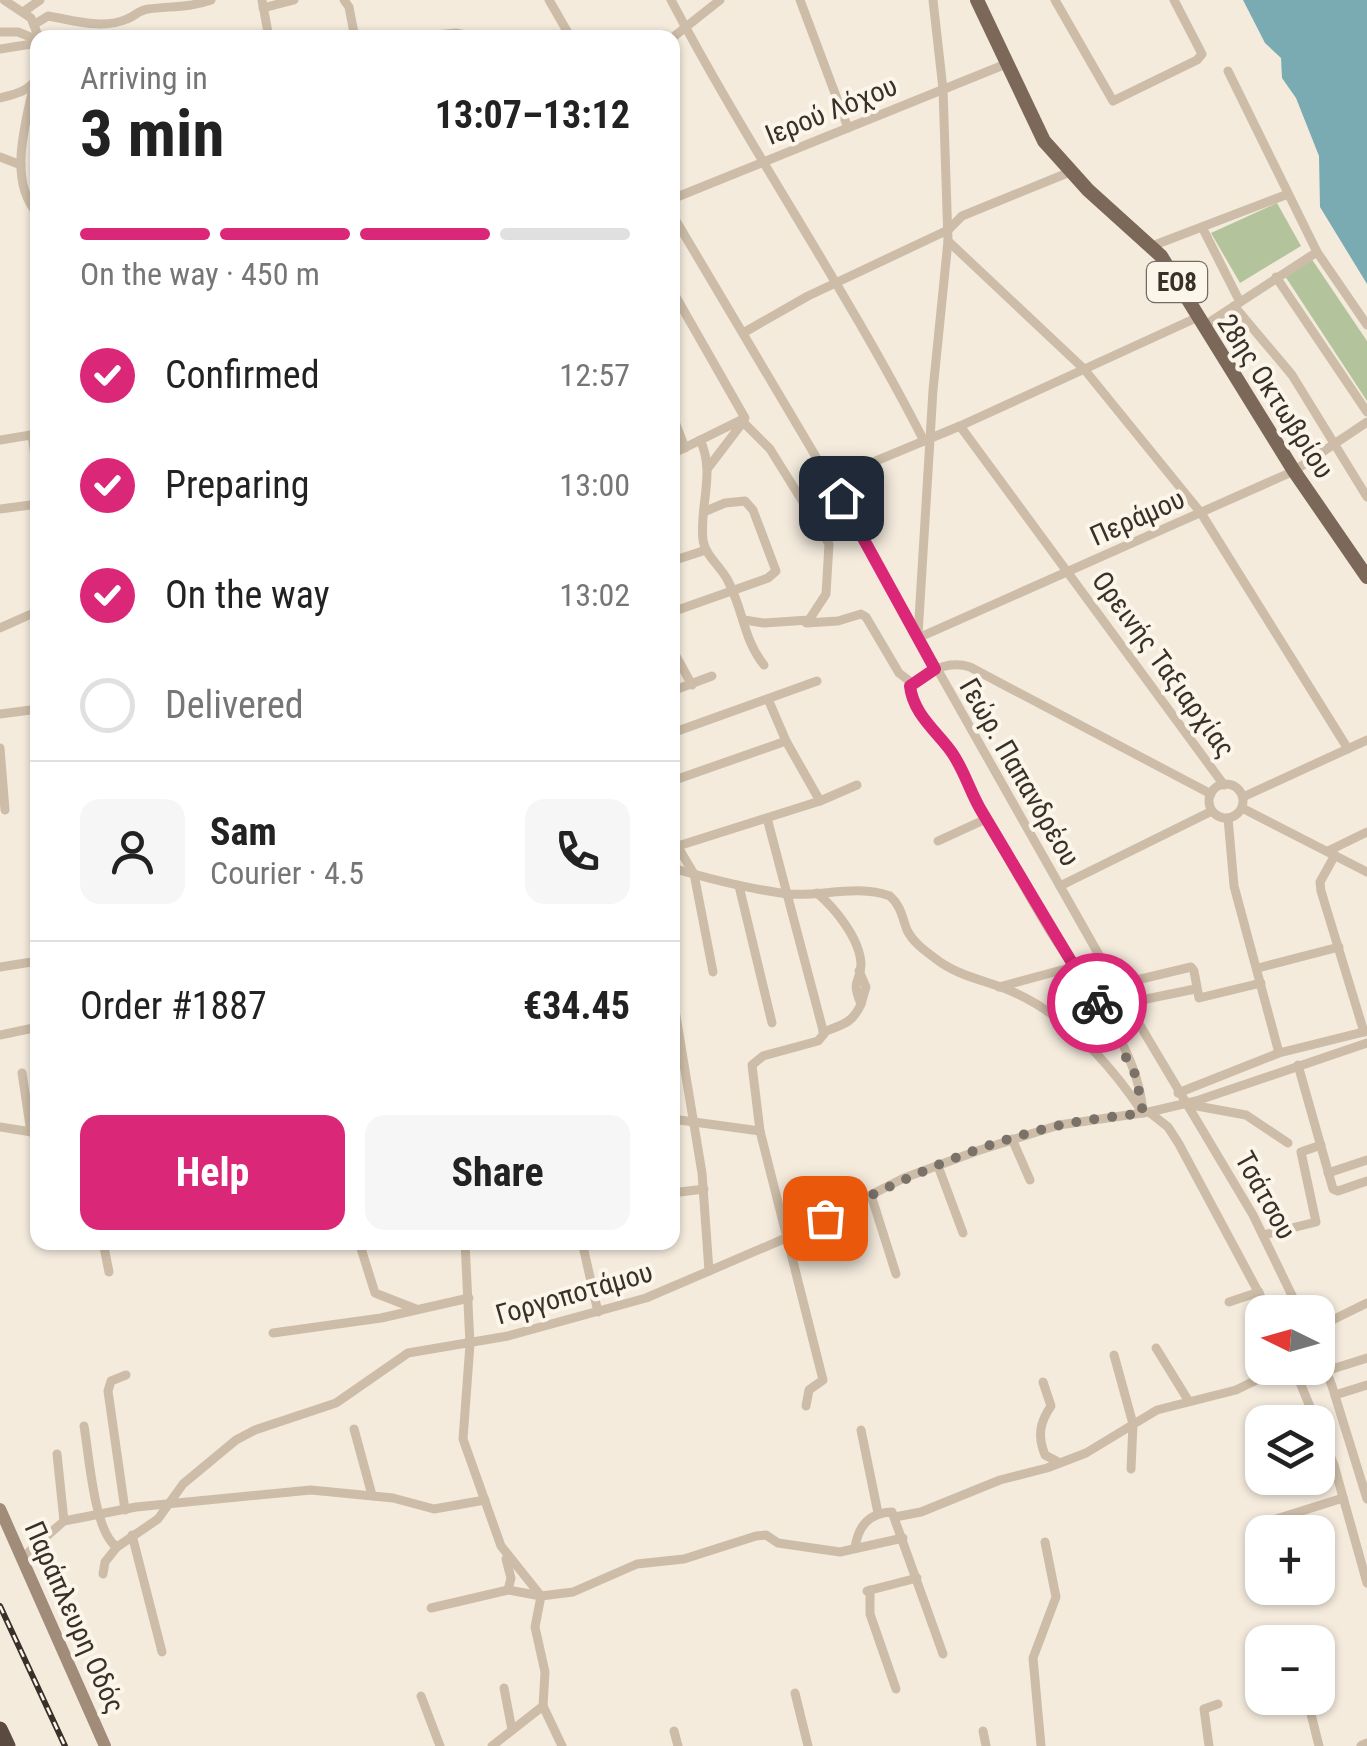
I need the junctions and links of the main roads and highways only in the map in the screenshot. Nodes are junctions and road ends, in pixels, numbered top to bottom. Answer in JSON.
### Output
{"nodes":[{"id":1,"x":977,"y":0,"type":"edge"},
{"id":2,"x":1364,"y":567,"type":"edge"},
{"id":3,"x":0,"y":1509,"type":"edge"},
{"id":4,"x":0,"y":1729,"type":"edge"},
{"id":5,"x":8,"y":1746,"type":"edge"},
{"id":6,"x":105,"y":1746,"type":"edge"}],
"edges":[{"from":1,"to":2,"type":"main road","name":"28ης Οκτωβρίου","number":"ΕΟ8"},
{"from":3,"to":6,"type":"main road","name":"Παράπλευρη Οδός"},
{"from":4,"to":5,"type":"highway"}]}
